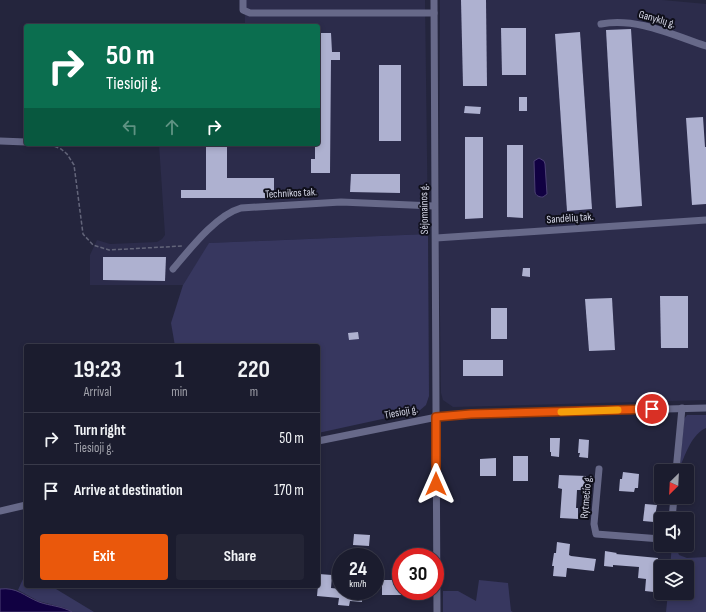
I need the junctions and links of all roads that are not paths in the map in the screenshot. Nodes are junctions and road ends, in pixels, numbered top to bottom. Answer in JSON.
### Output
{"nodes":[{"id":1,"x":243,"y":0,"type":"edge"},
{"id":2,"x":434,"y":0,"type":"edge"},
{"id":3,"x":434,"y":14,"type":"junction"},
{"id":4,"x":601,"y":24,"type":"dead end"},
{"id":5,"x":706,"y":46,"type":"edge"},
{"id":6,"x":0,"y":141,"type":"edge"},
{"id":7,"x":24,"y":142,"type":"edge"},
{"id":8,"x":434,"y":206,"type":"junction"},
{"id":9,"x":706,"y":220,"type":"edge"},
{"id":10,"x":436,"y":238,"type":"junction"},
{"id":11,"x":173,"y":269,"type":"dead end"},
{"id":12,"x":682,"y":408,"type":"junction"},
{"id":13,"x":706,"y":408,"type":"edge"},
{"id":14,"x":436,"y":417,"type":"junction"},
{"id":15,"x":320,"y":441,"type":"edge"},
{"id":16,"x":677,"y":464,"type":"edge"},
{"id":17,"x":599,"y":469,"type":"dead end"},
{"id":18,"x":24,"y":505,"type":"edge"},
{"id":19,"x":0,"y":511,"type":"edge"},
{"id":20,"x":654,"y":538,"type":"edge"},
{"id":21,"x":437,"y":612,"type":"edge"}],
"edges":[{"from":1,"to":3,"type":"street"},
{"from":2,"to":3,"type":"street","name":"Sėjomainos g."},
{"from":3,"to":8,"type":"street","name":"Sėjomainos g."},
{"from":4,"to":5,"type":"street","name":"Ganyklų g."},
{"from":6,"to":7,"type":"street"},
{"from":8,"to":10,"type":"street","name":"Sėjomainos g."},
{"from":8,"to":11,"type":"street","name":"Technikos tak."},
{"from":9,"to":10,"type":"street","name":"Sandėlių tak."},
{"from":10,"to":14,"type":"street","name":"Sėjomainos g."},
{"from":12,"to":13,"type":"street","name":"Tiesioji g."},
{"from":12,"to":14,"type":"street","name":"Tiesioji g."},
{"from":12,"to":16,"type":"street"},
{"from":14,"to":15,"type":"street","name":"Tiesioji g."},
{"from":14,"to":21,"type":"street","name":"Sėjomainos g."},
{"from":17,"to":20,"type":"street","name":"Rytmečio g."},
{"from":18,"to":19,"type":"street"}]}
